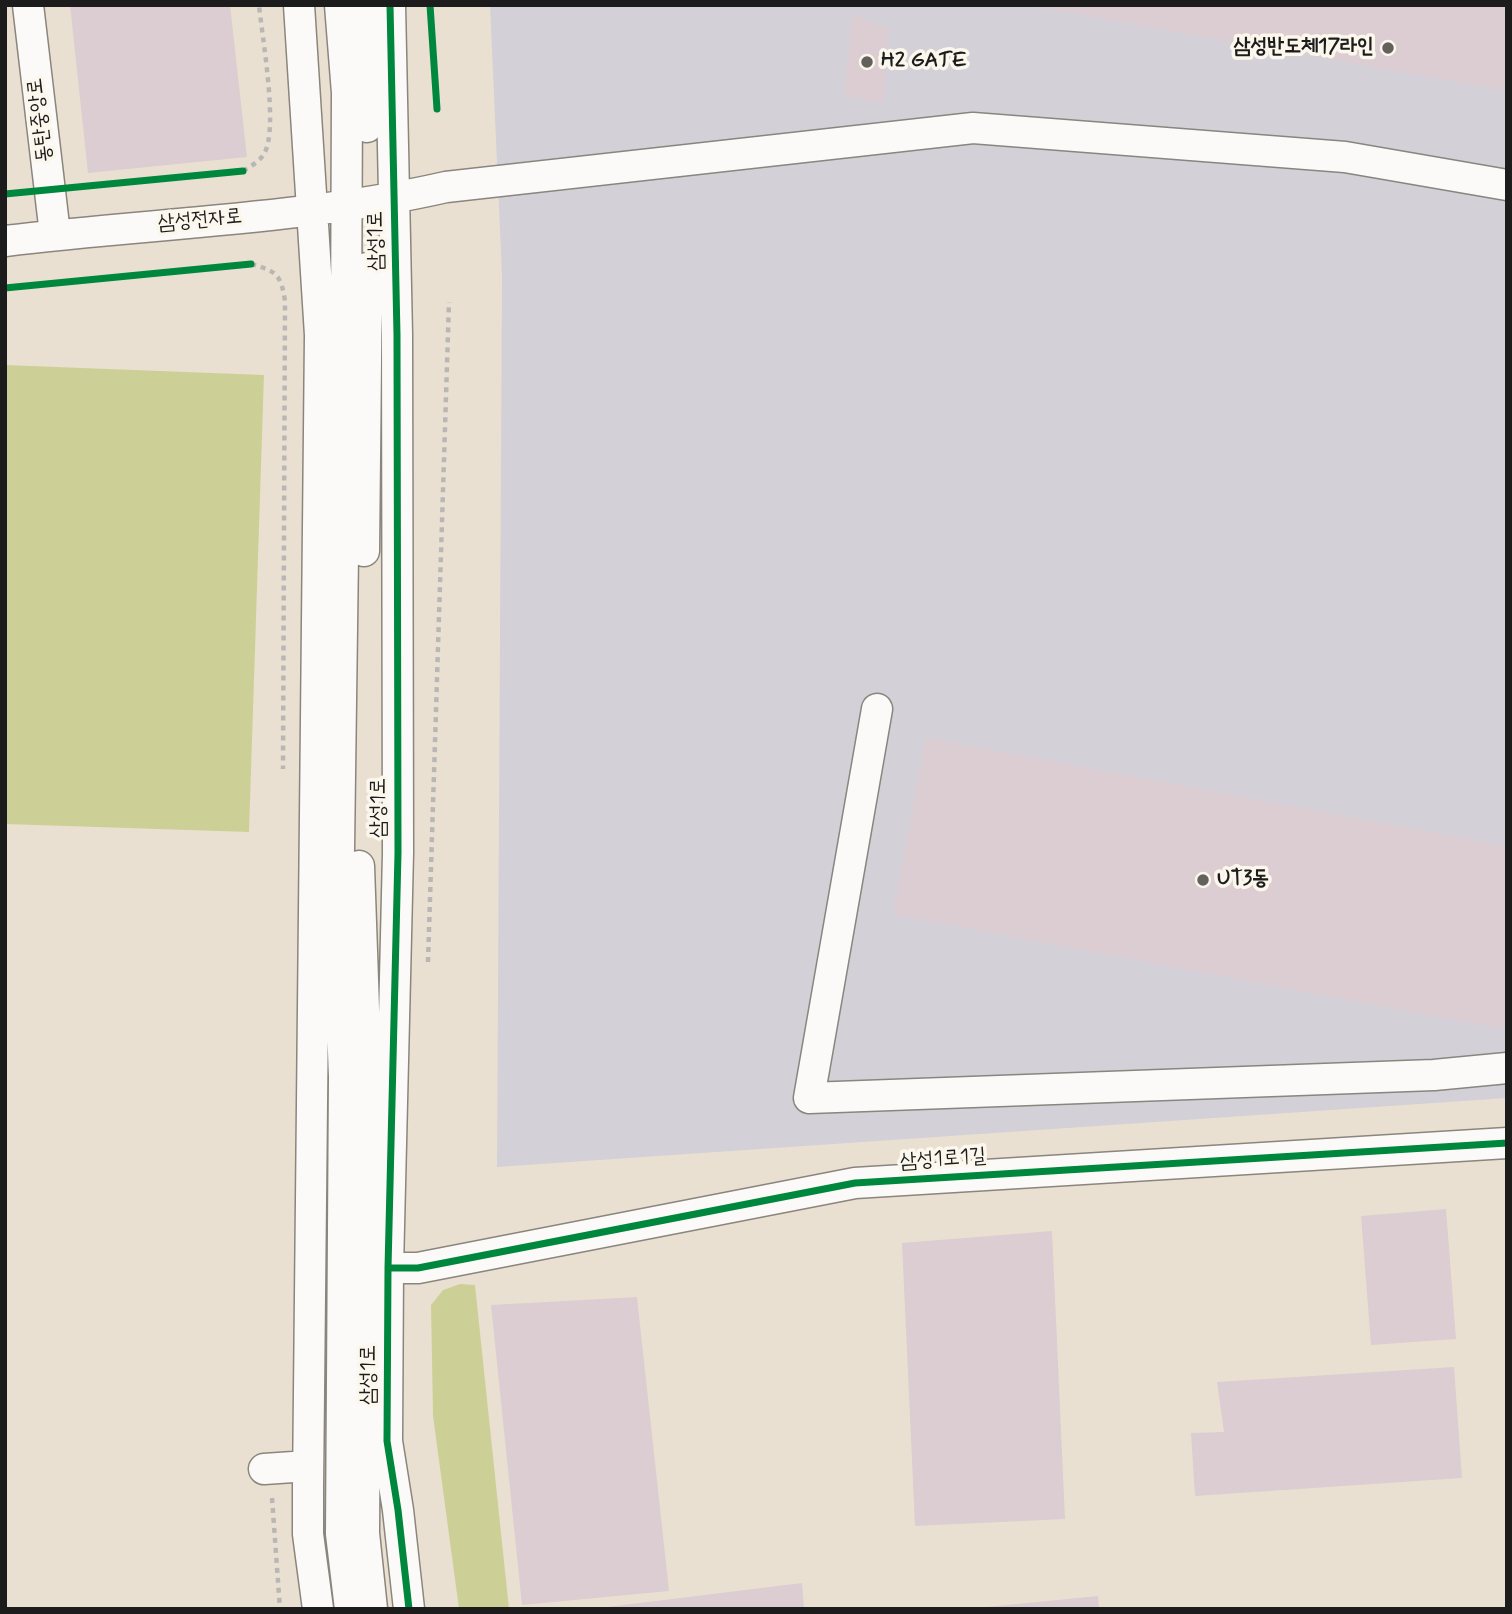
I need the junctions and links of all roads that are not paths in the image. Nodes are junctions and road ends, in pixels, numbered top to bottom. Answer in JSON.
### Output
{"nodes":[{"id":1,"x":28,"y":5,"type":"edge"},
{"id":2,"x":299,"y":5,"type":"edge"},
{"id":3,"x":340,"y":5,"type":"edge"},
{"id":4,"x":365,"y":5,"type":"edge"},
{"id":5,"x":390,"y":5,"type":"edge"},
{"id":6,"x":1507,"y":185,"type":"edge"},
{"id":7,"x":369,"y":202,"type":"junction"},
{"id":8,"x":314,"y":211,"type":"junction"},
{"id":9,"x":55,"y":234,"type":"junction"},
{"id":10,"x":5,"y":240,"type":"edge"},
{"id":11,"x":877,"y":709,"type":"dead end"},
{"id":12,"x":1507,"y":1068,"type":"edge"},
{"id":13,"x":1507,"y":1143,"type":"edge"},
{"id":14,"x":388,"y":1268,"type":"junction"},
{"id":15,"x":308,"y":1466,"type":"junction"},
{"id":16,"x":269,"y":1468,"type":"road end"},
{"id":17,"x":317,"y":1609,"type":"edge"},
{"id":18,"x":350,"y":1609,"type":"edge"},
{"id":19,"x":372,"y":1609,"type":"edge"},
{"id":20,"x":409,"y":1609,"type":"edge"}],
"edges":[{"from":1,"to":9,"type":"street","name":"동탄중앙로"},
{"from":2,"to":8,"type":"street"},
{"from":3,"to":7,"type":"street"},
{"from":4,"to":7,"type":"street"},
{"from":5,"to":7,"type":"street","name":"삼성1로"},
{"from":6,"to":7,"type":"street","name":"삼성전자로"},
{"from":7,"to":8,"type":"street","name":"삼성전자로"},
{"from":7,"to":14,"type":"street","name":"삼성1로"},
{"from":7,"to":18,"type":"street"},
{"from":7,"to":19,"type":"street"},
{"from":8,"to":9,"type":"street","name":"삼성전자로"},
{"from":8,"to":15,"type":"street"},
{"from":9,"to":10,"type":"street","name":"삼성전자로"},
{"from":11,"to":12,"type":"street"},
{"from":13,"to":14,"type":"street","name":"삼성1로1길"},
{"from":14,"to":20,"type":"street","name":"삼성1로"},
{"from":15,"to":16,"type":"street"},
{"from":15,"to":17,"type":"street"}]}
